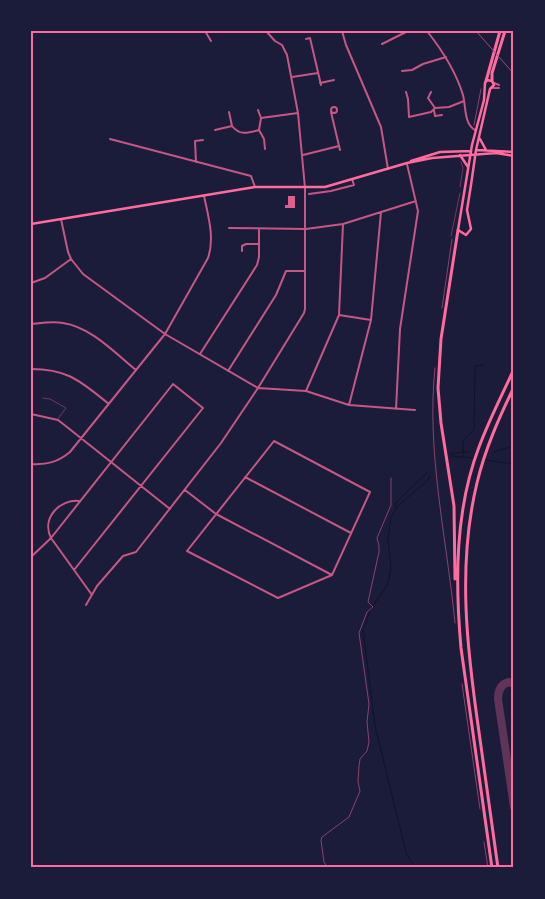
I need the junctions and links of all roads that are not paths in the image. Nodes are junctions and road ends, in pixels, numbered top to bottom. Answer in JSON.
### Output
{"nodes":[{"id":1,"x":205,"y":31,"type":"edge"},
{"id":2,"x":266,"y":31,"type":"edge"},
{"id":3,"x":342,"y":31,"type":"edge"},
{"id":4,"x":408,"y":31,"type":"edge"},
{"id":5,"x":427,"y":31,"type":"edge"},
{"id":6,"x":500,"y":31,"type":"edge"},
{"id":7,"x":506,"y":31,"type":"edge"},
{"id":8,"x":207,"y":35,"type":"junction"},
{"id":9,"x":203,"y":37,"type":"dead end"},
{"id":10,"x":306,"y":39,"type":"dead end"},
{"id":11,"x":210,"y":40,"type":"dead end"},
{"id":12,"x":499,"y":41,"type":"junction"},
{"id":13,"x":382,"y":44,"type":"dead end"},
{"id":14,"x":446,"y":57,"type":"junction"},
{"id":15,"x":492,"y":64,"type":"junction"},
{"id":16,"x":402,"y":71,"type":"dead end"},
{"id":17,"x":318,"y":73,"type":"junction"},
{"id":18,"x":292,"y":77,"type":"junction"},
{"id":19,"x":334,"y":80,"type":"dead end"},
{"id":20,"x":486,"y":82,"type":"junction"},
{"id":21,"x":493,"y":82,"type":"junction"},
{"id":22,"x":486,"y":87,"type":"junction"},
{"id":23,"x":492,"y":89,"type":"junction"},
{"id":24,"x":406,"y":92,"type":"dead end"},
{"id":25,"x":431,"y":92,"type":"dead end"},
{"id":26,"x":464,"y":101,"type":"junction"},
{"id":27,"x":434,"y":109,"type":"junction"},
{"id":28,"x":258,"y":110,"type":"dead end"},
{"id":29,"x":229,"y":112,"type":"dead end"},
{"id":30,"x":331,"y":112,"type":"dead end"},
{"id":31,"x":298,"y":113,"type":"junction"},
{"id":32,"x":442,"y":115,"type":"dead end"},
{"id":33,"x":261,"y":118,"type":"junction"},
{"id":34,"x":475,"y":125,"type":"junction"},
{"id":35,"x":232,"y":126,"type":"junction"},
{"id":36,"x":470,"y":126,"type":"junction"},
{"id":37,"x":215,"y":130,"type":"dead end"},
{"id":38,"x":259,"y":130,"type":"junction"},
{"id":39,"x":476,"y":130,"type":"junction"},
{"id":40,"x":110,"y":139,"type":"dead end"},
{"id":41,"x":480,"y":139,"type":"junction"},
{"id":42,"x":203,"y":140,"type":"dead end"},
{"id":43,"x":339,"y":146,"type":"junction"},
{"id":44,"x":266,"y":149,"type":"dead end"},
{"id":45,"x":340,"y":150,"type":"dead end"},
{"id":46,"x":476,"y":150,"type":"junction"},
{"id":47,"x":486,"y":150,"type":"junction"},
{"id":48,"x":471,"y":151,"type":"junction"},
{"id":49,"x":514,"y":154,"type":"edge"},
{"id":50,"x":303,"y":155,"type":"junction"},
{"id":51,"x":460,"y":155,"type":"junction"},
{"id":52,"x":471,"y":155,"type":"junction"},
{"id":53,"x":476,"y":155,"type":"junction"},
{"id":54,"x":196,"y":162,"type":"junction"},
{"id":55,"x":461,"y":162,"type":"dead end"},
{"id":56,"x":407,"y":163,"type":"junction"},
{"id":57,"x":468,"y":168,"type":"junction"},
{"id":58,"x":388,"y":169,"type":"junction"},
{"id":59,"x":352,"y":179,"type":"junction"},
{"id":60,"x":255,"y":187,"type":"junction"},
{"id":61,"x":460,"y":187,"type":"dead end"},
{"id":62,"x":304,"y":188,"type":"junction"},
{"id":63,"x":460,"y":193,"type":"dead end"},
{"id":64,"x":309,"y":194,"type":"dead end"},
{"id":65,"x":204,"y":196,"type":"junction"},
{"id":66,"x":416,"y":201,"type":"junction"},
{"id":67,"x":381,"y":212,"type":"junction"},
{"id":68,"x":61,"y":219,"type":"junction"},
{"id":69,"x":31,"y":224,"type":"edge"},
{"id":70,"x":343,"y":224,"type":"junction"},
{"id":71,"x":230,"y":228,"type":"dead end"},
{"id":72,"x":306,"y":228,"type":"junction"},
{"id":73,"x":259,"y":229,"type":"junction"},
{"id":74,"x":453,"y":229,"type":"junction"},
{"id":75,"x":458,"y":230,"type":"junction"},
{"id":76,"x":451,"y":236,"type":"dead end"},
{"id":77,"x":259,"y":244,"type":"junction"},
{"id":78,"x":242,"y":251,"type":"dead end"},
{"id":79,"x":71,"y":260,"type":"junction"},
{"id":80,"x":305,"y":271,"type":"junction"},
{"id":81,"x":31,"y":283,"type":"edge"},
{"id":82,"x":339,"y":315,"type":"junction"},
{"id":83,"x":371,"y":320,"type":"junction"},
{"id":84,"x":31,"y":324,"type":"edge"},
{"id":85,"x":164,"y":334,"type":"junction"},
{"id":86,"x":200,"y":355,"type":"junction"},
{"id":87,"x":31,"y":369,"type":"edge"},
{"id":88,"x":136,"y":370,"type":"junction"},
{"id":89,"x":514,"y":370,"type":"edge"},
{"id":90,"x":228,"y":371,"type":"junction"},
{"id":91,"x":514,"y":387,"type":"edge"},
{"id":92,"x":258,"y":388,"type":"junction"},
{"id":93,"x":306,"y":391,"type":"junction"},
{"id":94,"x":43,"y":398,"type":"dead end"},
{"id":95,"x":109,"y":404,"type":"junction"},
{"id":96,"x":349,"y":405,"type":"junction"},
{"id":97,"x":396,"y":409,"type":"junction"},
{"id":98,"x":415,"y":410,"type":"dead end"},
{"id":99,"x":31,"y":414,"type":"edge"},
{"id":100,"x":58,"y":420,"type":"junction"},
{"id":101,"x":81,"y":438,"type":"junction"},
{"id":102,"x":111,"y":462,"type":"junction"},
{"id":103,"x":31,"y":464,"type":"edge"},
{"id":104,"x":245,"y":477,"type":"junction"},
{"id":105,"x":141,"y":486,"type":"junction"},
{"id":106,"x":185,"y":490,"type":"junction"},
{"id":107,"x":81,"y":501,"type":"junction"},
{"id":108,"x":170,"y":509,"type":"junction"},
{"id":109,"x":216,"y":514,"type":"junction"},
{"id":110,"x":351,"y":533,"type":"junction"},
{"id":111,"x":51,"y":538,"type":"junction"},
{"id":112,"x":31,"y":557,"type":"edge"},
{"id":113,"x":74,"y":570,"type":"junction"},
{"id":114,"x":332,"y":575,"type":"junction"},
{"id":115,"x":92,"y":595,"type":"junction"},
{"id":116,"x":86,"y":605,"type":"dead end"},
{"id":117,"x":458,"y":612,"type":"junction"},
{"id":118,"x":492,"y":868,"type":"edge"},
{"id":119,"x":498,"y":868,"type":"edge"}],
"edges":[{"from":1,"to":8,"type":"street"},
{"from":2,"to":18,"type":"street"},
{"from":3,"to":58,"type":"street"},
{"from":4,"to":13,"type":"street"},
{"from":5,"to":14,"type":"street"},
{"from":6,"to":12,"type":"highway"},
{"from":7,"to":12,"type":"highway"},
{"from":8,"to":9,"type":"street"},
{"from":8,"to":11,"type":"street"},
{"from":10,"to":17,"type":"street"},
{"from":12,"to":15,"type":"highway"},
{"from":14,"to":16,"type":"street"},
{"from":14,"to":26,"type":"street"},
{"from":15,"to":20,"type":"highway"},
{"from":15,"to":21,"type":"highway"},
{"from":17,"to":18,"type":"street"},
{"from":17,"to":19,"type":"street"},
{"from":18,"to":31,"type":"street"},
{"from":20,"to":21,"type":"main road"},
{"from":20,"to":22,"type":"main road"},
{"from":21,"to":23,"type":"main road"},
{"from":21,"to":23,"type":"street"},
{"from":22,"to":23,"type":"main road"},
{"from":22,"to":34,"type":"main road"},
{"from":23,"to":41,"type":"main road"},
{"from":24,"to":27,"type":"street"},
{"from":25,"to":27,"type":"street"},
{"from":26,"to":27,"type":"street"},
{"from":26,"to":36,"type":"street"},
{"from":27,"to":32,"type":"street"},
{"from":28,"to":33,"type":"street"},
{"from":29,"to":35,"type":"street"},
{"from":30,"to":43,"type":"street"},
{"from":31,"to":33,"type":"street"},
{"from":31,"to":50,"type":"street"},
{"from":33,"to":38,"type":"street"},
{"from":34,"to":36,"type":"street"},
{"from":34,"to":39,"type":"main road"},
{"from":35,"to":37,"type":"street"},
{"from":35,"to":38,"type":"street"},
{"from":36,"to":39,"type":"street"},
{"from":38,"to":44,"type":"street"},
{"from":39,"to":48,"type":"main road"},
{"from":40,"to":54,"type":"street"},
{"from":41,"to":46,"type":"main road"},
{"from":41,"to":47,"type":"main road"},
{"from":42,"to":54,"type":"street"},
{"from":43,"to":45,"type":"street"},
{"from":43,"to":50,"type":"street"},
{"from":46,"to":47,"type":"main road"},
{"from":46,"to":48,"type":"main road"},
{"from":46,"to":53,"type":"main road"},
{"from":47,"to":49,"type":"main road"},
{"from":48,"to":52,"type":"main road"},
{"from":48,"to":56,"type":"main road"},
{"from":49,"to":53,"type":"main road"},
{"from":50,"to":62,"type":"street"},
{"from":51,"to":52,"type":"main road"},
{"from":51,"to":56,"type":"main road"},
{"from":51,"to":57,"type":"main road"},
{"from":52,"to":53,"type":"main road"},
{"from":52,"to":57,"type":"main road"},
{"from":53,"to":75,"type":"main road"},
{"from":54,"to":60,"type":"street"},
{"from":55,"to":61,"type":"lane"},
{"from":56,"to":58,"type":"main road"},
{"from":56,"to":66,"type":"street"},
{"from":57,"to":75,"type":"main road"},
{"from":58,"to":59,"type":"main road"},
{"from":59,"to":62,"type":"main road"},
{"from":59,"to":64,"type":"street"},
{"from":60,"to":62,"type":"main road"},
{"from":60,"to":65,"type":"main road"},
{"from":62,"to":72,"type":"street"},
{"from":63,"to":74,"type":"lane"},
{"from":65,"to":68,"type":"main road"},
{"from":65,"to":85,"type":"street"},
{"from":66,"to":67,"type":"street"},
{"from":66,"to":97,"type":"street"},
{"from":67,"to":70,"type":"street"},
{"from":67,"to":83,"type":"street"},
{"from":68,"to":69,"type":"main road"},
{"from":68,"to":79,"type":"street"},
{"from":70,"to":72,"type":"street"},
{"from":70,"to":82,"type":"street"},
{"from":71,"to":73,"type":"street"},
{"from":72,"to":73,"type":"street"},
{"from":72,"to":80,"type":"street"},
{"from":73,"to":77,"type":"street"},
{"from":74,"to":75,"type":"lane"},
{"from":74,"to":76,"type":"lane"},
{"from":75,"to":117,"type":"highway"},
{"from":77,"to":78,"type":"street"},
{"from":77,"to":86,"type":"street"},
{"from":79,"to":81,"type":"street"},
{"from":79,"to":85,"type":"street"},
{"from":80,"to":90,"type":"street"},
{"from":80,"to":92,"type":"street"},
{"from":82,"to":83,"type":"street"},
{"from":82,"to":93,"type":"street"},
{"from":83,"to":96,"type":"street"},
{"from":84,"to":88,"type":"street"},
{"from":85,"to":86,"type":"street"},
{"from":85,"to":88,"type":"street"},
{"from":86,"to":90,"type":"street"},
{"from":87,"to":95,"type":"street"},
{"from":88,"to":95,"type":"street"},
{"from":89,"to":117,"type":"highway"},
{"from":90,"to":92,"type":"street"},
{"from":91,"to":119,"type":"highway"},
{"from":92,"to":93,"type":"street"},
{"from":92,"to":106,"type":"street"},
{"from":93,"to":96,"type":"street"},
{"from":94,"to":100,"type":"lane"},
{"from":95,"to":101,"type":"street"},
{"from":96,"to":97,"type":"street"},
{"from":97,"to":98,"type":"street"},
{"from":99,"to":100,"type":"street"},
{"from":100,"to":101,"type":"street"},
{"from":101,"to":102,"type":"street"},
{"from":101,"to":103,"type":"street"},
{"from":102,"to":105,"type":"street"},
{"from":102,"to":105,"type":"street"},
{"from":102,"to":107,"type":"street"},
{"from":104,"to":109,"type":"street"},
{"from":104,"to":110,"type":"street"},
{"from":104,"to":110,"type":"street"},
{"from":105,"to":108,"type":"street"},
{"from":105,"to":113,"type":"street"},
{"from":106,"to":108,"type":"street"},
{"from":106,"to":109,"type":"street"},
{"from":107,"to":111,"type":"street"},
{"from":107,"to":111,"type":"street"},
{"from":108,"to":115,"type":"street"},
{"from":109,"to":114,"type":"street"},
{"from":109,"to":114,"type":"street"},
{"from":110,"to":114,"type":"street"},
{"from":111,"to":112,"type":"street"},
{"from":111,"to":113,"type":"street"},
{"from":113,"to":115,"type":"street"},
{"from":115,"to":116,"type":"street"},
{"from":117,"to":118,"type":"highway"}]}
